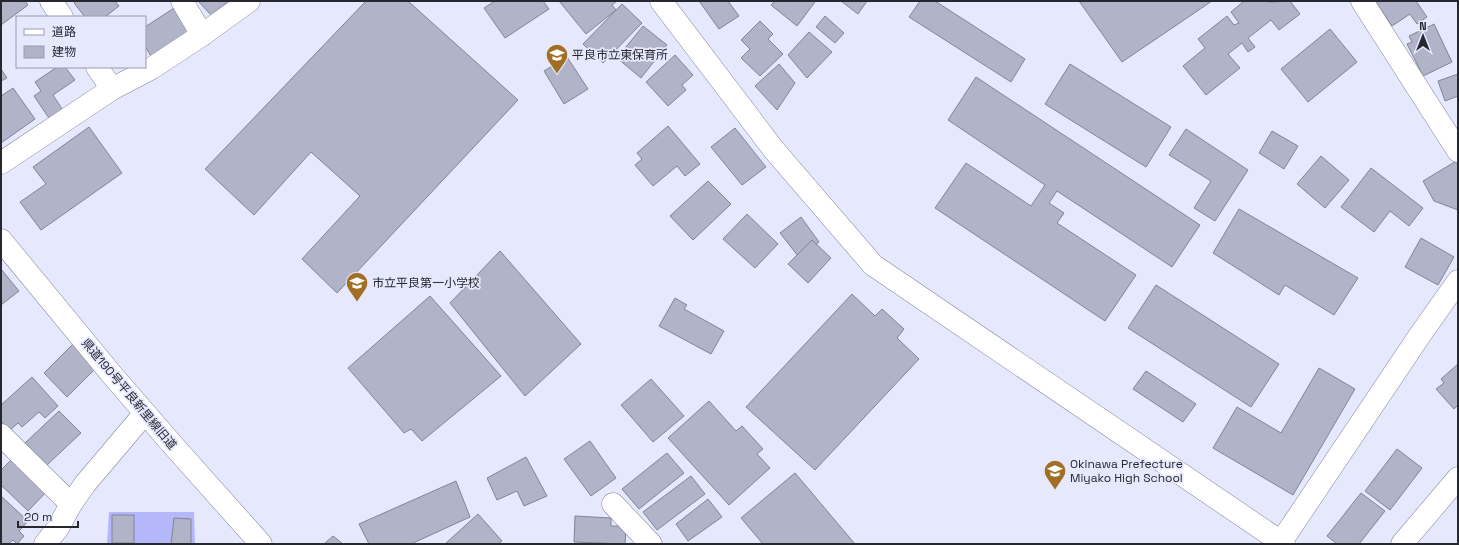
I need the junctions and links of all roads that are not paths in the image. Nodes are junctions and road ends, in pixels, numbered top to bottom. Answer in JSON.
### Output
{"nodes":[{"id":1,"x":51,"y":1,"type":"edge"},
{"id":2,"x":182,"y":1,"type":"edge"},
{"id":3,"x":249,"y":1,"type":"edge"},
{"id":4,"x":661,"y":1,"type":"edge"},
{"id":5,"x":1362,"y":1,"type":"edge"},
{"id":6,"x":61,"y":16,"type":"edge"},
{"id":7,"x":202,"y":35,"type":"junction"},
{"id":8,"x":98,"y":68,"type":"edge"},
{"id":9,"x":112,"y":89,"type":"junction"},
{"id":10,"x":1458,"y":151,"type":"edge"},
{"id":11,"x":1,"y":163,"type":"edge"},
{"id":12,"x":1,"y":240,"type":"edge"},
{"id":13,"x":1458,"y":281,"type":"edge"},
{"id":14,"x":145,"y":413,"type":"junction"},
{"id":15,"x":1,"y":435,"type":"edge"},
{"id":16,"x":1458,"y":478,"type":"edge"},
{"id":17,"x":71,"y":504,"type":"junction"},
{"id":18,"x":613,"y":504,"type":"dead end"},
{"id":19,"x":1282,"y":543,"type":"edge"},
{"id":20,"x":45,"y":544,"type":"edge"},
{"id":21,"x":261,"y":544,"type":"edge"},
{"id":22,"x":651,"y":544,"type":"edge"},
{"id":23,"x":1402,"y":544,"type":"edge"}],
"edges":[{"from":1,"to":6,"type":"street"},
{"from":2,"to":7,"type":"street"},
{"from":3,"to":7,"type":"street"},
{"from":4,"to":19,"type":"street"},
{"from":5,"to":10,"type":"street"},
{"from":7,"to":9,"type":"street"},
{"from":8,"to":9,"type":"street"},
{"from":9,"to":11,"type":"street"},
{"from":12,"to":14,"type":"street","name":"県道190号平良新里線旧道"},
{"from":13,"to":19,"type":"street"},
{"from":14,"to":17,"type":"street"},
{"from":14,"to":21,"type":"street","name":"県道190号平良新里線旧道"},
{"from":15,"to":17,"type":"street"},
{"from":16,"to":23,"type":"street"},
{"from":17,"to":20,"type":"street"},
{"from":18,"to":22,"type":"street"}]}
